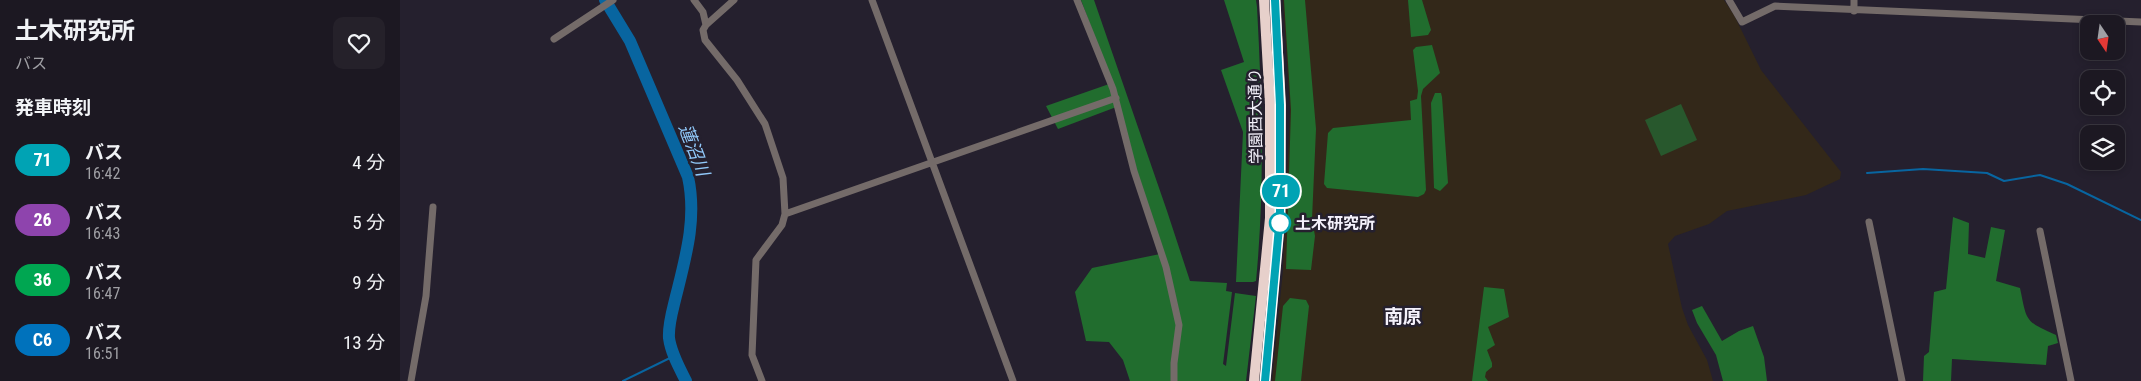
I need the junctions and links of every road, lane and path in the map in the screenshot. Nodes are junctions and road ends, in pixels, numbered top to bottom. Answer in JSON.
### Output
{"nodes":[{"id":1,"x":694,"y":0,"type":"edge"},
{"id":2,"x":734,"y":0,"type":"edge"},
{"id":3,"x":872,"y":0,"type":"edge"},
{"id":4,"x":1077,"y":0,"type":"edge"},
{"id":5,"x":1264,"y":0,"type":"edge"},
{"id":6,"x":1275,"y":0,"type":"edge"},
{"id":7,"x":1729,"y":0,"type":"edge"},
{"id":8,"x":1854,"y":0,"type":"edge"},
{"id":9,"x":612,"y":1,"type":"edge"},
{"id":10,"x":1854,"y":11,"type":"junction"},
{"id":11,"x":2141,"y":22,"type":"edge"},
{"id":12,"x":706,"y":25,"type":"junction"},
{"id":13,"x":554,"y":39,"type":"dead end"},
{"id":14,"x":1116,"y":98,"type":"junction"},
{"id":15,"x":931,"y":162,"type":"junction"},
{"id":16,"x":433,"y":207,"type":"dead end"},
{"id":17,"x":785,"y":214,"type":"junction"},
{"id":18,"x":1869,"y":222,"type":"dead end"},
{"id":19,"x":2040,"y":231,"type":"dead end"},
{"id":20,"x":411,"y":381,"type":"edge"},
{"id":21,"x":762,"y":381,"type":"edge"},
{"id":22,"x":1013,"y":381,"type":"edge"},
{"id":23,"x":1174,"y":381,"type":"edge"},
{"id":24,"x":1254,"y":381,"type":"edge"},
{"id":25,"x":1265,"y":381,"type":"edge"},
{"id":26,"x":1902,"y":381,"type":"edge"},
{"id":27,"x":2071,"y":381,"type":"edge"}],
"edges":[{"from":1,"to":12,"type":"street"},
{"from":2,"to":12,"type":"street"},
{"from":3,"to":15,"type":"street"},
{"from":4,"to":14,"type":"street"},
{"from":5,"to":24,"type":"highway","name":"学園西大通り"},
{"from":6,"to":25,"type":"highway","name":"学園西大通り"},
{"from":7,"to":10,"type":"street"},
{"from":8,"to":10,"type":"street"},
{"from":9,"to":13,"type":"street"},
{"from":10,"to":11,"type":"street"},
{"from":12,"to":17,"type":"street"},
{"from":14,"to":15,"type":"street"},
{"from":14,"to":23,"type":"street"},
{"from":15,"to":17,"type":"street"},
{"from":15,"to":22,"type":"street"},
{"from":16,"to":20,"type":"street"},
{"from":17,"to":21,"type":"street"},
{"from":18,"to":26,"type":"street"},
{"from":19,"to":27,"type":"street"}]}
